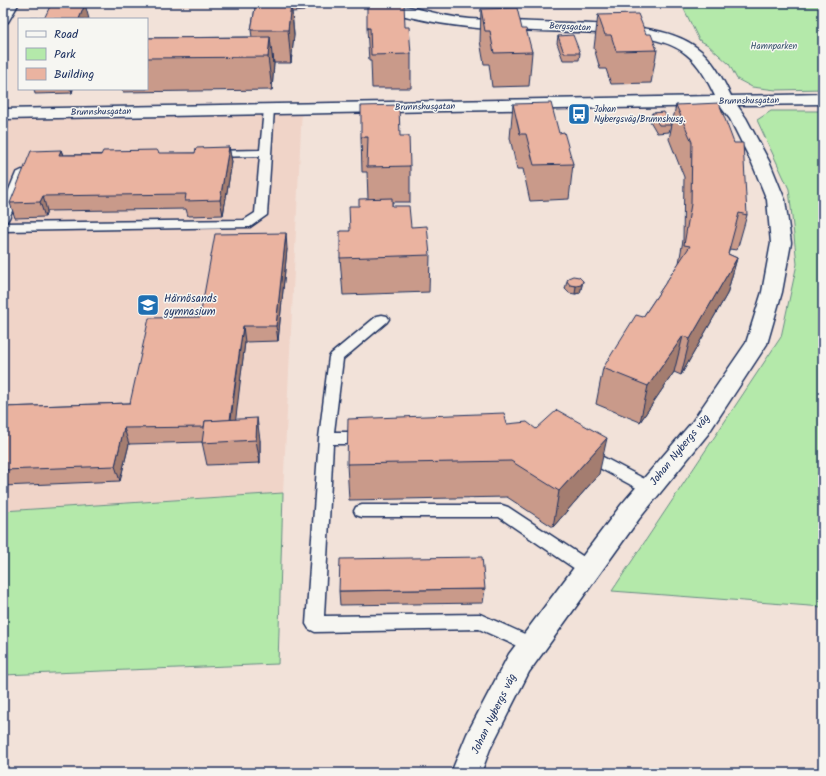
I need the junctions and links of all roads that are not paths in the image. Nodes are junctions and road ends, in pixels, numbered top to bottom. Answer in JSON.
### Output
{"nodes":[{"id":1,"x":12,"y":3,"type":"edge"},
{"id":2,"x":385,"y":3,"type":"edge"},
{"id":3,"x":3,"y":19,"type":"edge"},
{"id":4,"x":823,"y":99,"type":"edge"},
{"id":5,"x":725,"y":101,"type":"junction"},
{"id":6,"x":269,"y":109,"type":"junction"},
{"id":7,"x":3,"y":114,"type":"edge"},
{"id":8,"x":266,"y":153,"type":"junction"},
{"id":9,"x":203,"y":154,"type":"edge"},
{"id":10,"x":26,"y":164,"type":"edge"},
{"id":11,"x":3,"y":218,"type":"edge"},
{"id":12,"x":3,"y":227,"type":"edge"},
{"id":13,"x":382,"y":319,"type":"dead end"},
{"id":14,"x":326,"y":438,"type":"junction"},
{"id":15,"x":381,"y":438,"type":"edge"},
{"id":16,"x":577,"y":449,"type":"edge"},
{"id":17,"x":649,"y":488,"type":"junction"},
{"id":18,"x":362,"y":511,"type":"dead end"},
{"id":19,"x":587,"y":568,"type":"junction"},
{"id":20,"x":532,"y":645,"type":"junction"},
{"id":21,"x":466,"y":773,"type":"edge"}],
"edges":[{"from":1,"to":3,"type":"street"},
{"from":2,"to":5,"type":"street","name":"Bergsgatan"},
{"from":4,"to":5,"type":"street","name":"Brunnshusgatan"},
{"from":5,"to":6,"type":"street","name":"Brunnshusgatan"},
{"from":5,"to":17,"type":"street","name":"Johan Nybergs väg"},
{"from":6,"to":7,"type":"street","name":"Brunnshusgatan"},
{"from":6,"to":8,"type":"lane"},
{"from":8,"to":9,"type":"lane"},
{"from":8,"to":12,"type":"lane"},
{"from":10,"to":11,"type":"lane"},
{"from":13,"to":14,"type":"lane"},
{"from":14,"to":15,"type":"lane"},
{"from":14,"to":20,"type":"lane"},
{"from":16,"to":17,"type":"lane"},
{"from":17,"to":19,"type":"street","name":"Johan Nybergs väg"},
{"from":18,"to":19,"type":"lane"},
{"from":19,"to":20,"type":"street","name":"Johan Nybergs väg"},
{"from":20,"to":21,"type":"street","name":"Johan Nybergs väg"}]}
